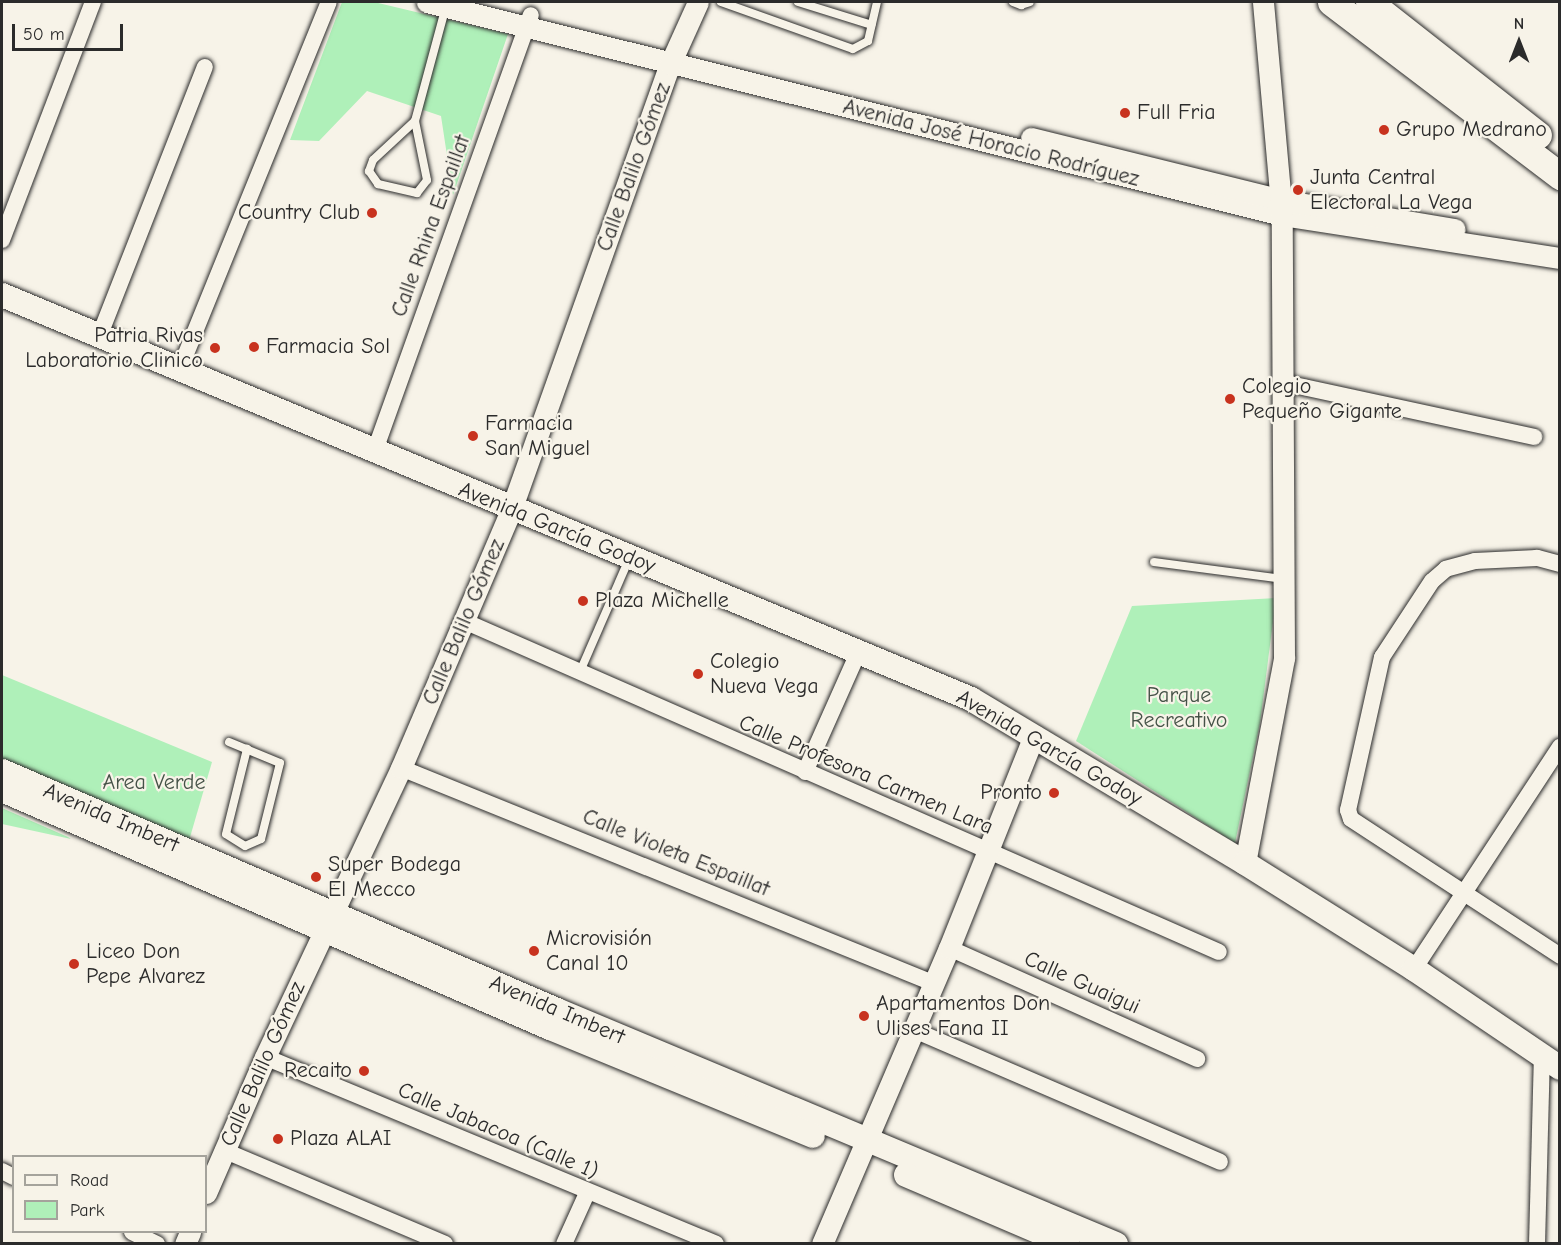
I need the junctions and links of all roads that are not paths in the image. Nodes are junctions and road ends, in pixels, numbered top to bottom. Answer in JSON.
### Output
{"nodes":[{"id":1,"x":93,"y":2,"type":"edge"},
{"id":2,"x":329,"y":2,"type":"edge"},
{"id":3,"x":483,"y":2,"type":"edge"},
{"id":4,"x":698,"y":2,"type":"edge"},
{"id":5,"x":721,"y":2,"type":"edge"},
{"id":6,"x":798,"y":2,"type":"edge"},
{"id":7,"x":877,"y":2,"type":"edge"},
{"id":8,"x":1013,"y":2,"type":"edge"},
{"id":9,"x":1030,"y":2,"type":"edge"},
{"id":10,"x":1263,"y":2,"type":"edge"},
{"id":11,"x":1331,"y":2,"type":"edge"},
{"id":12,"x":1373,"y":3,"type":"edge"},
{"id":13,"x":436,"y":4,"type":"edge"},
{"id":14,"x":742,"y":6,"type":"edge"},
{"id":15,"x":528,"y":21,"type":"junction"},
{"id":16,"x":872,"y":25,"type":"junction"},
{"id":17,"x":672,"y":58,"type":"junction"},
{"id":18,"x":206,"y":67,"type":"dead end"},
{"id":19,"x":415,"y":121,"type":"junction"},
{"id":20,"x":1560,"y":153,"type":"edge"},
{"id":21,"x":1560,"y":176,"type":"edge"},
{"id":22,"x":1281,"y":208,"type":"junction"},
{"id":23,"x":2,"y":240,"type":"edge"},
{"id":24,"x":1560,"y":243,"type":"edge"},
{"id":25,"x":1560,"y":258,"type":"edge"},
{"id":26,"x":2,"y":295,"type":"edge"},
{"id":27,"x":99,"y":337,"type":"junction"},
{"id":28,"x":179,"y":371,"type":"junction"},
{"id":29,"x":1285,"y":383,"type":"junction"},
{"id":30,"x":1534,"y":437,"type":"dead end"},
{"id":31,"x":374,"y":453,"type":"junction"},
{"id":32,"x":512,"y":510,"type":"junction"},
{"id":33,"x":630,"y":558,"type":"junction"},
{"id":34,"x":1154,"y":562,"type":"dead end"},
{"id":35,"x":1560,"y":564,"type":"edge"},
{"id":36,"x":1285,"y":579,"type":"junction"},
{"id":37,"x":464,"y":621,"type":"junction"},
{"id":38,"x":858,"y":653,"type":"junction"},
{"id":39,"x":579,"y":674,"type":"junction"},
{"id":40,"x":1034,"y":735,"type":"junction"},
{"id":41,"x":230,"y":742,"type":"dead end"},
{"id":42,"x":247,"y":750,"type":"junction"},
{"id":43,"x":1556,"y":759,"type":"edge"},
{"id":44,"x":401,"y":768,"type":"junction"},
{"id":45,"x":2,"y":771,"type":"edge"},
{"id":46,"x":805,"y":772,"type":"junction"},
{"id":47,"x":2,"y":790,"type":"edge"},
{"id":48,"x":51,"y":801,"type":"junction"},
{"id":49,"x":988,"y":852,"type":"junction"},
{"id":50,"x":1245,"y":863,"type":"junction"},
{"id":51,"x":1462,"y":893,"type":"junction"},
{"id":52,"x":329,"y":921,"type":"junction"},
{"id":53,"x":949,"y":948,"type":"junction"},
{"id":54,"x":1219,"y":952,"type":"dead end"},
{"id":55,"x":1560,"y":956,"type":"edge"},
{"id":56,"x":1414,"y":969,"type":"junction"},
{"id":57,"x":933,"y":983,"type":"junction"},
{"id":58,"x":914,"y":1030,"type":"junction"},
{"id":59,"x":265,"y":1057,"type":"junction"},
{"id":60,"x":1197,"y":1059,"type":"dead end"},
{"id":61,"x":1551,"y":1062,"type":"edge"},
{"id":62,"x":862,"y":1148,"type":"junction"},
{"id":63,"x":223,"y":1150,"type":"junction"},
{"id":64,"x":1220,"y":1162,"type":"dead end"},
{"id":65,"x":207,"y":1190,"type":"edge"},
{"id":66,"x":586,"y":1193,"type":"junction"},
{"id":67,"x":134,"y":1233,"type":"edge"},
{"id":68,"x":157,"y":1244,"type":"edge"},
{"id":69,"x":445,"y":1244,"type":"edge"},
{"id":70,"x":564,"y":1244,"type":"edge"},
{"id":71,"x":716,"y":1244,"type":"edge"},
{"id":72,"x":822,"y":1244,"type":"edge"},
{"id":73,"x":1068,"y":1244,"type":"edge"},
{"id":74,"x":1116,"y":1244,"type":"edge"},
{"id":75,"x":1537,"y":1244,"type":"edge"}],
"edges":[{"from":1,"to":23,"type":"street"},
{"from":2,"to":28,"type":"street"},
{"from":3,"to":15,"type":"street","name":"Avenida José Horacio Rodríguez"},
{"from":4,"to":17,"type":"street","name":"Calle Balilo Gómez"},
{"from":5,"to":14,"type":"lane"},
{"from":6,"to":16,"type":"lane"},
{"from":7,"to":16,"type":"lane"},
{"from":8,"to":9,"type":"lane"},
{"from":10,"to":22,"type":"street"},
{"from":11,"to":21,"type":"main road"},
{"from":12,"to":20,"type":"main road"},
{"from":13,"to":15,"type":"street","name":"Avenida José Horacio Rodríguez"},
{"from":13,"to":19,"type":"lane"},
{"from":14,"to":16,"type":"lane"},
{"from":15,"to":17,"type":"street","name":"Avenida José Horacio Rodríguez"},
{"from":15,"to":31,"type":"street","name":"Calle Rhina Espaillat"},
{"from":17,"to":22,"type":"street","name":"Avenida José Horacio Rodríguez"},
{"from":17,"to":32,"type":"street","name":"Calle Balilo Gómez"},
{"from":18,"to":27,"type":"street"},
{"from":19,"to":19,"type":"lane"},
{"from":22,"to":24,"type":"street","name":"Avenida José Horacio Rodríguez"},
{"from":22,"to":25,"type":"street","name":"Avenida José Horacio Rodríguez"},
{"from":22,"to":29,"type":"street"},
{"from":26,"to":27,"type":"main road","name":"Avenida García Godoy"},
{"from":27,"to":28,"type":"main road","name":"Avenida García Godoy"},
{"from":28,"to":31,"type":"main road","name":"Avenida García Godoy"},
{"from":29,"to":30,"type":"street"},
{"from":29,"to":36,"type":"street"},
{"from":31,"to":32,"type":"main road","name":"Avenida García Godoy"},
{"from":32,"to":33,"type":"main road","name":"Avenida García Godoy"},
{"from":32,"to":37,"type":"street","name":"Calle Balilo Gómez"},
{"from":33,"to":38,"type":"main road","name":"Avenida García Godoy"},
{"from":33,"to":39,"type":"lane"},
{"from":34,"to":36,"type":"lane"},
{"from":35,"to":51,"type":"street"},
{"from":36,"to":50,"type":"street"},
{"from":37,"to":39,"type":"street","name":"Calle Profesora Carmen Lara"},
{"from":37,"to":44,"type":"street","name":"Calle Balilo Gómez"},
{"from":38,"to":40,"type":"main road","name":"Avenida García Godoy"},
{"from":38,"to":46,"type":"street"},
{"from":39,"to":46,"type":"street","name":"Calle Profesora Carmen Lara"},
{"from":40,"to":49,"type":"street"},
{"from":40,"to":50,"type":"main road","name":"Avenida García Godoy"},
{"from":41,"to":42,"type":"lane"},
{"from":42,"to":42,"type":"lane"},
{"from":43,"to":51,"type":"street"},
{"from":44,"to":52,"type":"street","name":"Calle Balilo Gómez"},
{"from":44,"to":57,"type":"street","name":"Calle Violeta Espaillat"},
{"from":45,"to":48,"type":"main road","name":"Avenida Imbert"},
{"from":46,"to":49,"type":"street","name":"Calle Profesora Carmen Lara"},
{"from":47,"to":48,"type":"main road","name":"Avenida Imbert"},
{"from":48,"to":52,"type":"main road","name":"Avenida Imbert"},
{"from":49,"to":53,"type":"street"},
{"from":49,"to":54,"type":"street","name":"Calle Profesora Carmen Lara"},
{"from":50,"to":56,"type":"main road","name":"Avenida García Godoy"},
{"from":51,"to":55,"type":"street"},
{"from":51,"to":56,"type":"street"},
{"from":52,"to":59,"type":"street","name":"Calle Balilo Gómez"},
{"from":52,"to":62,"type":"main road","name":"Avenida Imbert"},
{"from":53,"to":57,"type":"street"},
{"from":53,"to":60,"type":"street","name":"Calle Guaigui"},
{"from":56,"to":61,"type":"main road","name":"Avenida García Godoy"},
{"from":57,"to":58,"type":"street"},
{"from":58,"to":62,"type":"street"},
{"from":58,"to":64,"type":"street"},
{"from":59,"to":63,"type":"street","name":"Calle Balilo Gómez"},
{"from":59,"to":66,"type":"street","name":"Calle Jabacoa (Calle 1)"},
{"from":61,"to":75,"type":"street"},
{"from":62,"to":72,"type":"street"},
{"from":62,"to":73,"type":"main road","name":"Avenida Imbert"},
{"from":62,"to":74,"type":"main road","name":"Avenida Imbert"},
{"from":63,"to":65,"type":"street","name":"Calle Balilo Gómez"},
{"from":63,"to":69,"type":"street"},
{"from":66,"to":70,"type":"street"},
{"from":66,"to":71,"type":"street","name":"Calle Jabacoa (Calle 1)"},
{"from":67,"to":68,"type":"street"}]}
